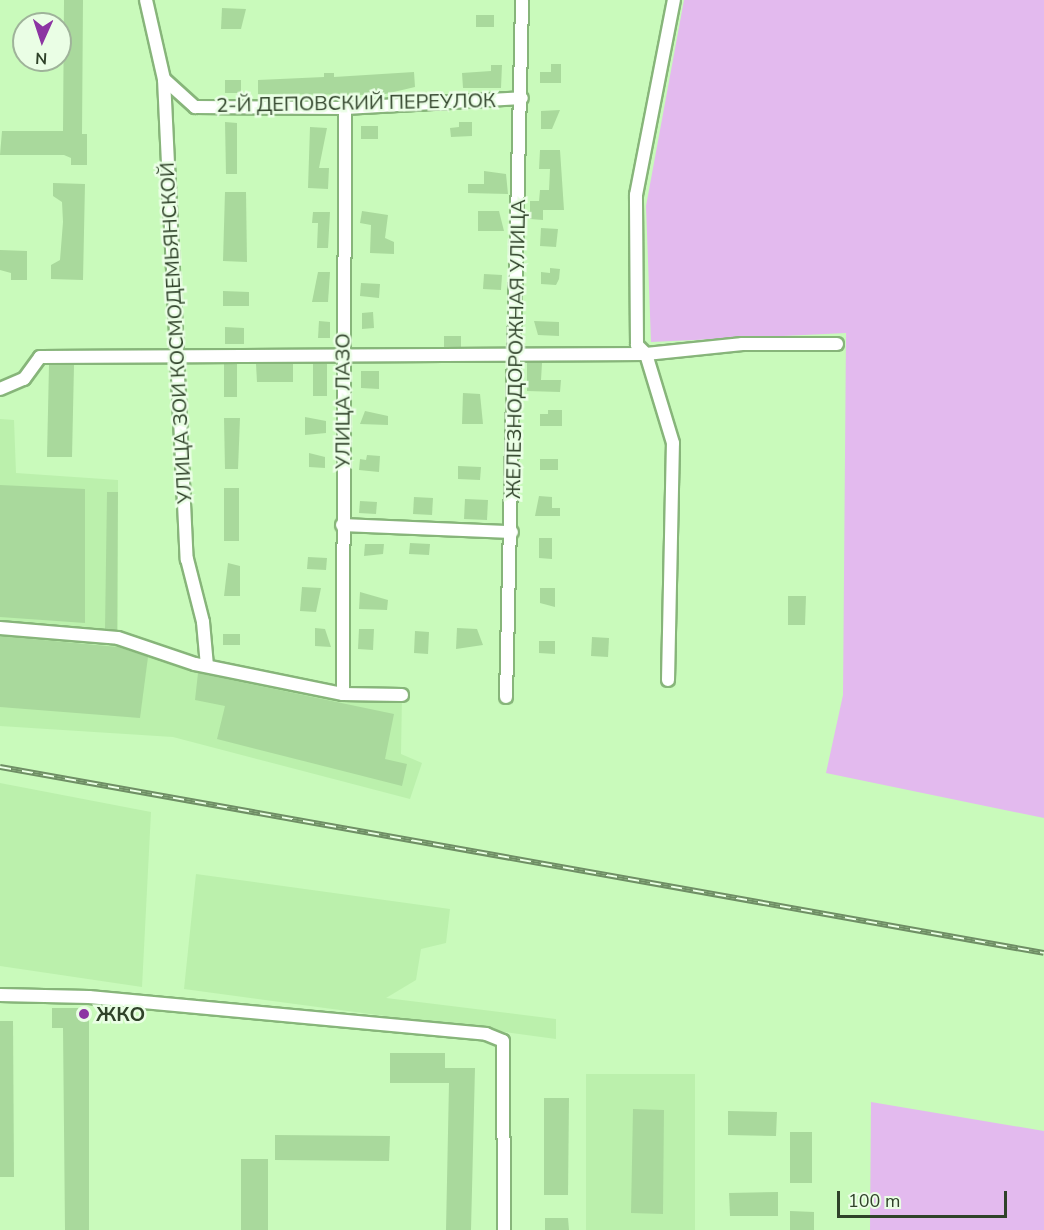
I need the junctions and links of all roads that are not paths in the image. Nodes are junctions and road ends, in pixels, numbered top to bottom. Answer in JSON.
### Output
{"nodes":[{"id":1,"x":146,"y":0,"type":"edge"},
{"id":2,"x":522,"y":0,"type":"edge"},
{"id":3,"x":674,"y":0,"type":"edge"},
{"id":4,"x":165,"y":79,"type":"junction"},
{"id":5,"x":522,"y":98,"type":"junction"},
{"id":6,"x":345,"y":108,"type":"junction"},
{"id":7,"x":837,"y":344,"type":"dead end"},
{"id":8,"x":646,"y":354,"type":"junction"},
{"id":9,"x":344,"y":356,"type":"junction"},
{"id":10,"x":517,"y":356,"type":"junction"},
{"id":11,"x":178,"y":357,"type":"junction"},
{"id":12,"x":0,"y":389,"type":"edge"},
{"id":13,"x":342,"y":525,"type":"junction"},
{"id":14,"x":512,"y":532,"type":"junction"},
{"id":15,"x":0,"y":628,"type":"edge"},
{"id":16,"x":207,"y":666,"type":"junction"},
{"id":17,"x":668,"y":680,"type":"dead end"},
{"id":18,"x":343,"y":694,"type":"junction"},
{"id":19,"x":402,"y":695,"type":"dead end"},
{"id":20,"x":506,"y":697,"type":"dead end"},
{"id":21,"x":0,"y":994,"type":"edge"},
{"id":22,"x":504,"y":1230,"type":"edge"}],
"edges":[{"from":1,"to":4,"type":"street","name":"УЛИЦА ЗОИ КОСМОДЕМЬЯНСКОЙ"},
{"from":2,"to":5,"type":"street","name":"ЖЕЛЕЗНОДОРОЖНАЯ УЛИЦА"},
{"from":3,"to":8,"type":"street"},
{"from":4,"to":6,"type":"street","name":"2-Й ДЕПОВСКИЙ ПЕРЕУЛОК"},
{"from":4,"to":11,"type":"street","name":"УЛИЦА ЗОИ КОСМОДЕМЬЯНСКОЙ"},
{"from":5,"to":6,"type":"street","name":"2-Й ДЕПОВСКИЙ ПЕРЕУЛОК"},
{"from":5,"to":10,"type":"street","name":"ЖЕЛЕЗНОДОРОЖНАЯ УЛИЦА"},
{"from":6,"to":9,"type":"street","name":"УЛИЦА ЛАЗО"},
{"from":7,"to":8,"type":"street"},
{"from":8,"to":10,"type":"street"},
{"from":8,"to":17,"type":"street"},
{"from":9,"to":10,"type":"street"},
{"from":9,"to":11,"type":"street"},
{"from":9,"to":13,"type":"street","name":"УЛИЦА ЛАЗО"},
{"from":10,"to":14,"type":"street","name":"ЖЕЛЕЗНОДОРОЖНАЯ УЛИЦА"},
{"from":11,"to":12,"type":"street"},
{"from":11,"to":16,"type":"street","name":"УЛИЦА ЗОИ КОСМОДЕМЬЯНСКОЙ"},
{"from":13,"to":14,"type":"street"},
{"from":13,"to":18,"type":"street","name":"УЛИЦА ЛАЗО"},
{"from":14,"to":20,"type":"street","name":"ЖЕЛЕЗНОДОРОЖНАЯ УЛИЦА"},
{"from":15,"to":16,"type":"street"},
{"from":16,"to":18,"type":"street"},
{"from":18,"to":19,"type":"street"},
{"from":21,"to":22,"type":"street"}]}
